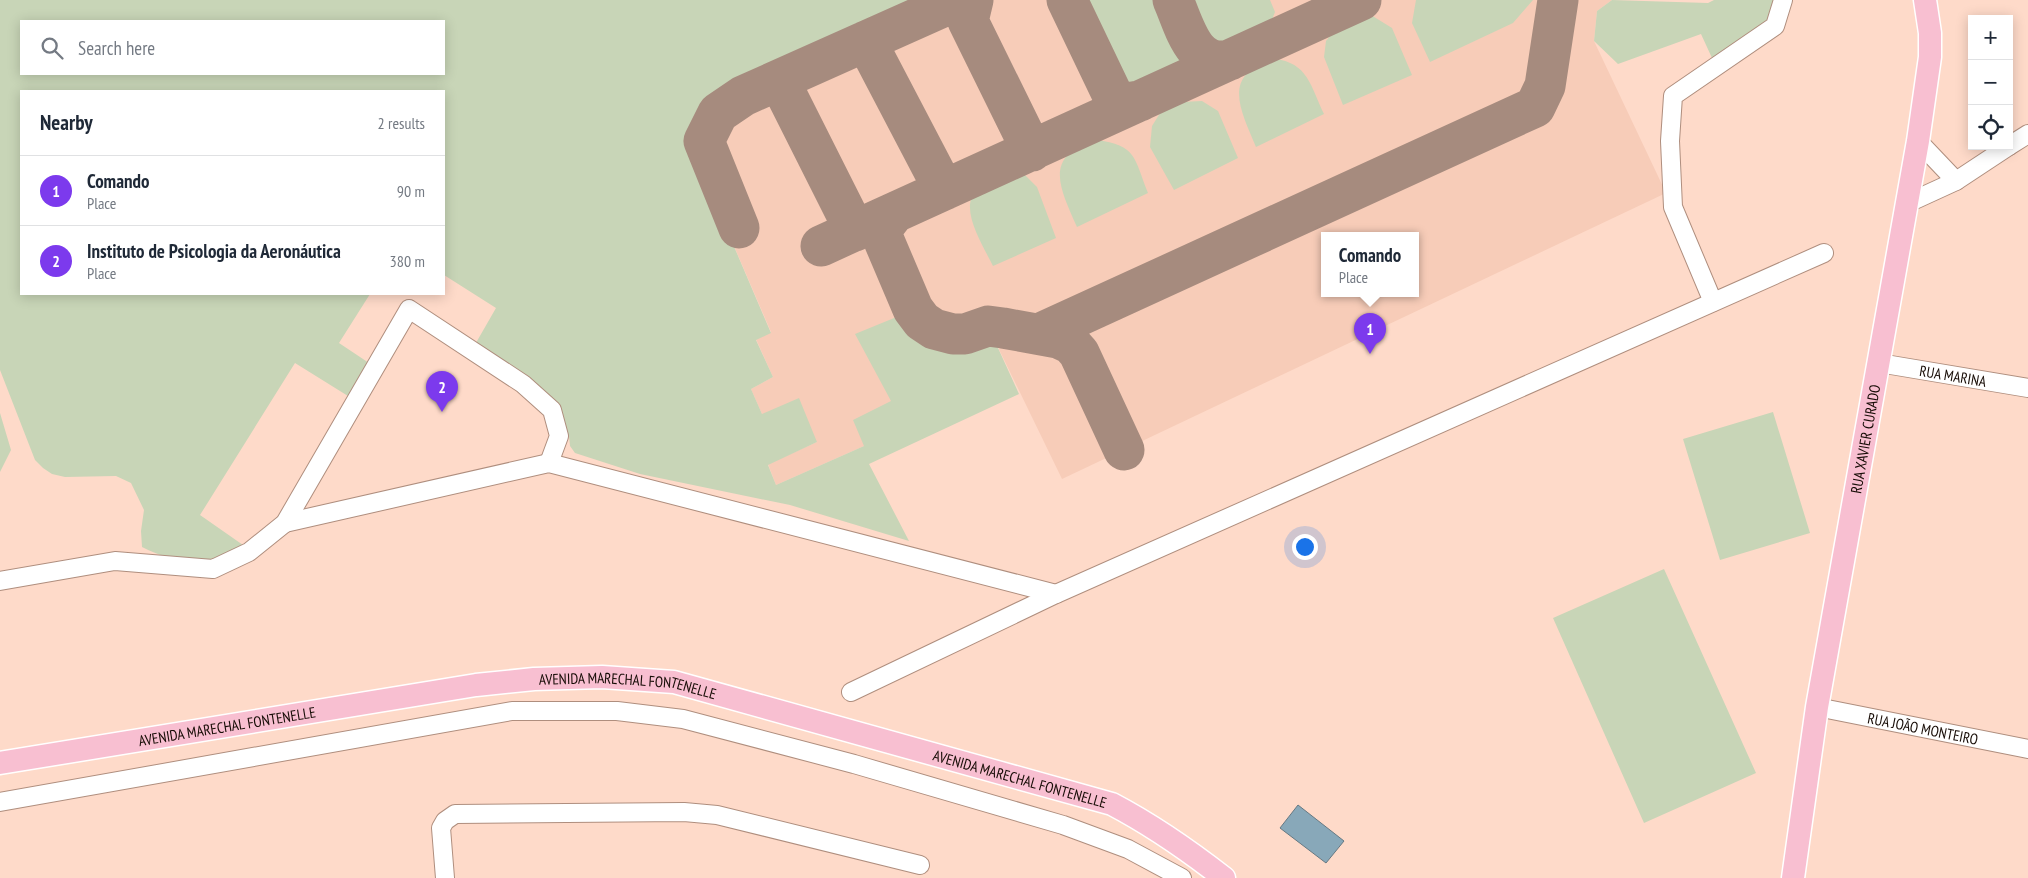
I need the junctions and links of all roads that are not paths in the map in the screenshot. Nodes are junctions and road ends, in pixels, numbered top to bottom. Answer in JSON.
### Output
{"nodes":[{"id":1,"x":1783,"y":0,"type":"edge"},
{"id":2,"x":1925,"y":0,"type":"edge"},
{"id":3,"x":2028,"y":134,"type":"edge"},
{"id":4,"x":1918,"y":141,"type":"junction"},
{"id":5,"x":2013,"y":143,"type":"edge"},
{"id":6,"x":2003,"y":150,"type":"edge"},
{"id":7,"x":1956,"y":181,"type":"junction"},
{"id":8,"x":1908,"y":203,"type":"junction"},
{"id":9,"x":1824,"y":253,"type":"dead end"},
{"id":10,"x":1713,"y":302,"type":"junction"},
{"id":11,"x":1879,"y":363,"type":"junction"},
{"id":12,"x":2028,"y":388,"type":"edge"},
{"id":13,"x":549,"y":463,"type":"junction"},
{"id":14,"x":284,"y":523,"type":"junction"},
{"id":15,"x":0,"y":581,"type":"edge"},
{"id":16,"x":1056,"y":594,"type":"junction"},
{"id":17,"x":851,"y":692,"type":"dead end"},
{"id":18,"x":1817,"y":707,"type":"junction"},
{"id":19,"x":2028,"y":749,"type":"edge"},
{"id":20,"x":0,"y":763,"type":"edge"},
{"id":21,"x":0,"y":802,"type":"edge"},
{"id":22,"x":920,"y":865,"type":"dead end"},
{"id":23,"x":1180,"y":877,"type":"edge"},
{"id":24,"x":445,"y":878,"type":"edge"},
{"id":25,"x":1224,"y":878,"type":"edge"},
{"id":26,"x":1793,"y":878,"type":"edge"}],
"edges":[{"from":1,"to":10,"type":"street"},
{"from":2,"to":4,"type":"main road","name":"RUA XAVIER CURADO"},
{"from":3,"to":5,"type":"street"},
{"from":4,"to":7,"type":"street"},
{"from":4,"to":8,"type":"main road","name":"RUA XAVIER CURADO"},
{"from":6,"to":7,"type":"street"},
{"from":7,"to":8,"type":"street"},
{"from":8,"to":11,"type":"main road","name":"RUA XAVIER CURADO"},
{"from":9,"to":10,"type":"street"},
{"from":10,"to":16,"type":"street"},
{"from":11,"to":12,"type":"street","name":"RUA MARINA"},
{"from":11,"to":18,"type":"main road","name":"RUA XAVIER CURADO"},
{"from":13,"to":14,"type":"street"},
{"from":13,"to":14,"type":"street"},
{"from":13,"to":16,"type":"street"},
{"from":14,"to":15,"type":"street"},
{"from":16,"to":17,"type":"street"},
{"from":18,"to":19,"type":"street","name":"RUA JOÃO MONTEIRO"},
{"from":18,"to":26,"type":"main road","name":"RUA XAVIER CURADO"},
{"from":20,"to":25,"type":"main road","name":"AVENIDA MARECHAL FONTENELLE"},
{"from":21,"to":23,"type":"street"},
{"from":22,"to":24,"type":"street"}]}
